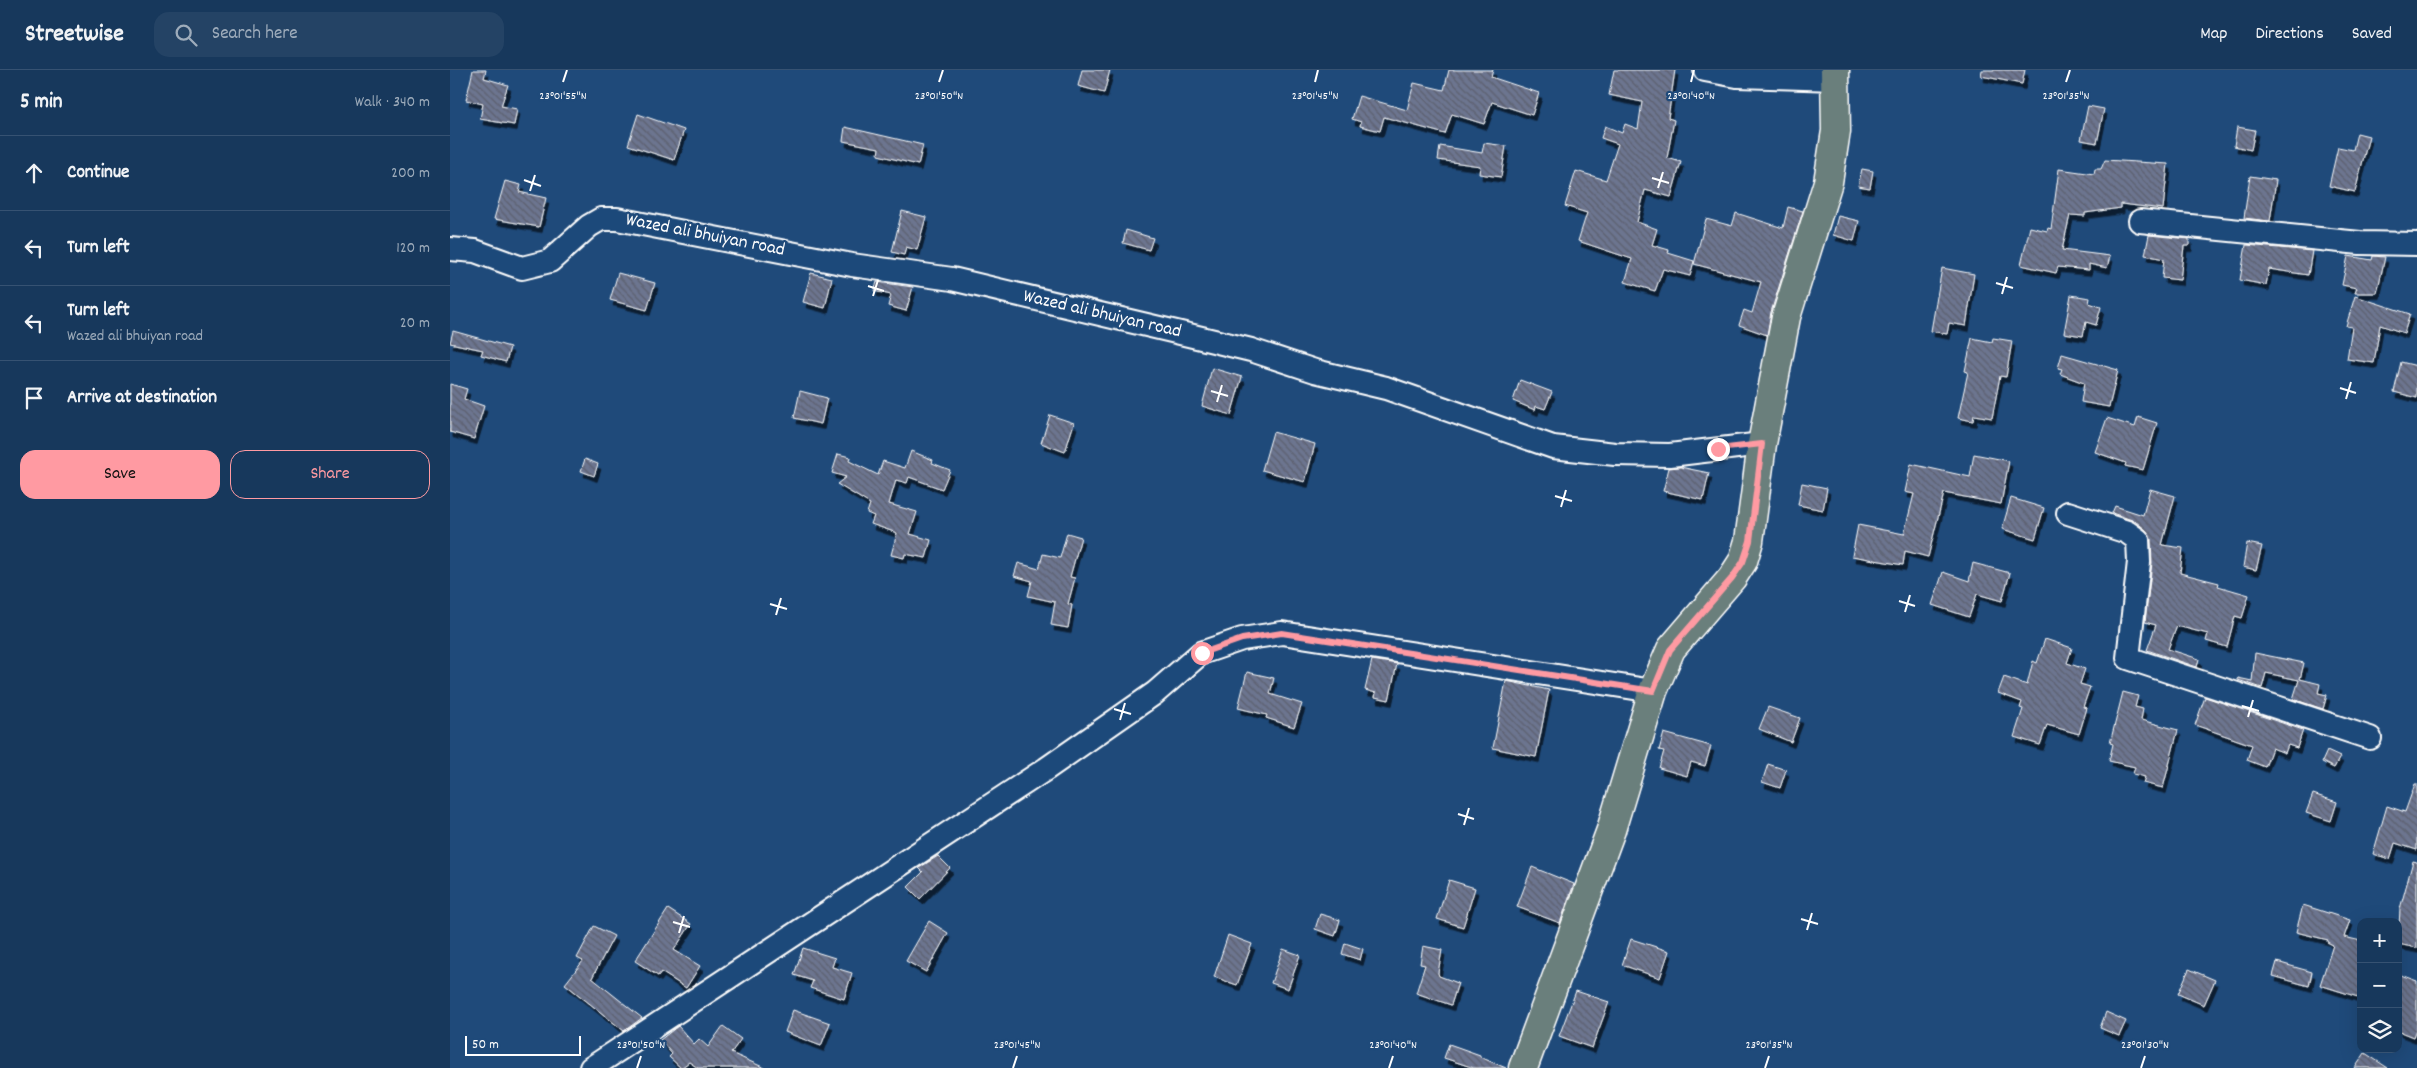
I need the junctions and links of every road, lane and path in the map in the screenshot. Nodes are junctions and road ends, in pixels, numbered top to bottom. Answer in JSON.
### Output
{"nodes":[{"id":1,"x":1705,"y":70,"type":"edge"},
{"id":2,"x":1835,"y":75,"type":"edge"},
{"id":3,"x":2140,"y":221,"type":"dead end"},
{"id":4,"x":2417,"y":244,"type":"edge"},
{"id":5,"x":450,"y":249,"type":"edge"},
{"id":6,"x":1762,"y":444,"type":"junction"},
{"id":7,"x":2068,"y":514,"type":"dead end"},
{"id":8,"x":1653,"y":691,"type":"junction"},
{"id":9,"x":2370,"y":738,"type":"dead end"},
{"id":10,"x":591,"y":1068,"type":"edge"},
{"id":11,"x":1522,"y":1068,"type":"edge"}],
"edges":[{"from":1,"to":2,"type":"street"},
{"from":2,"to":6,"type":"main road"},
{"from":3,"to":4,"type":"street"},
{"from":5,"to":6,"type":"street","name":"Wazed ali bhuiyan road"},
{"from":6,"to":8,"type":"main road"},
{"from":7,"to":9,"type":"street"},
{"from":8,"to":10,"type":"street"},
{"from":8,"to":11,"type":"main road"}]}
